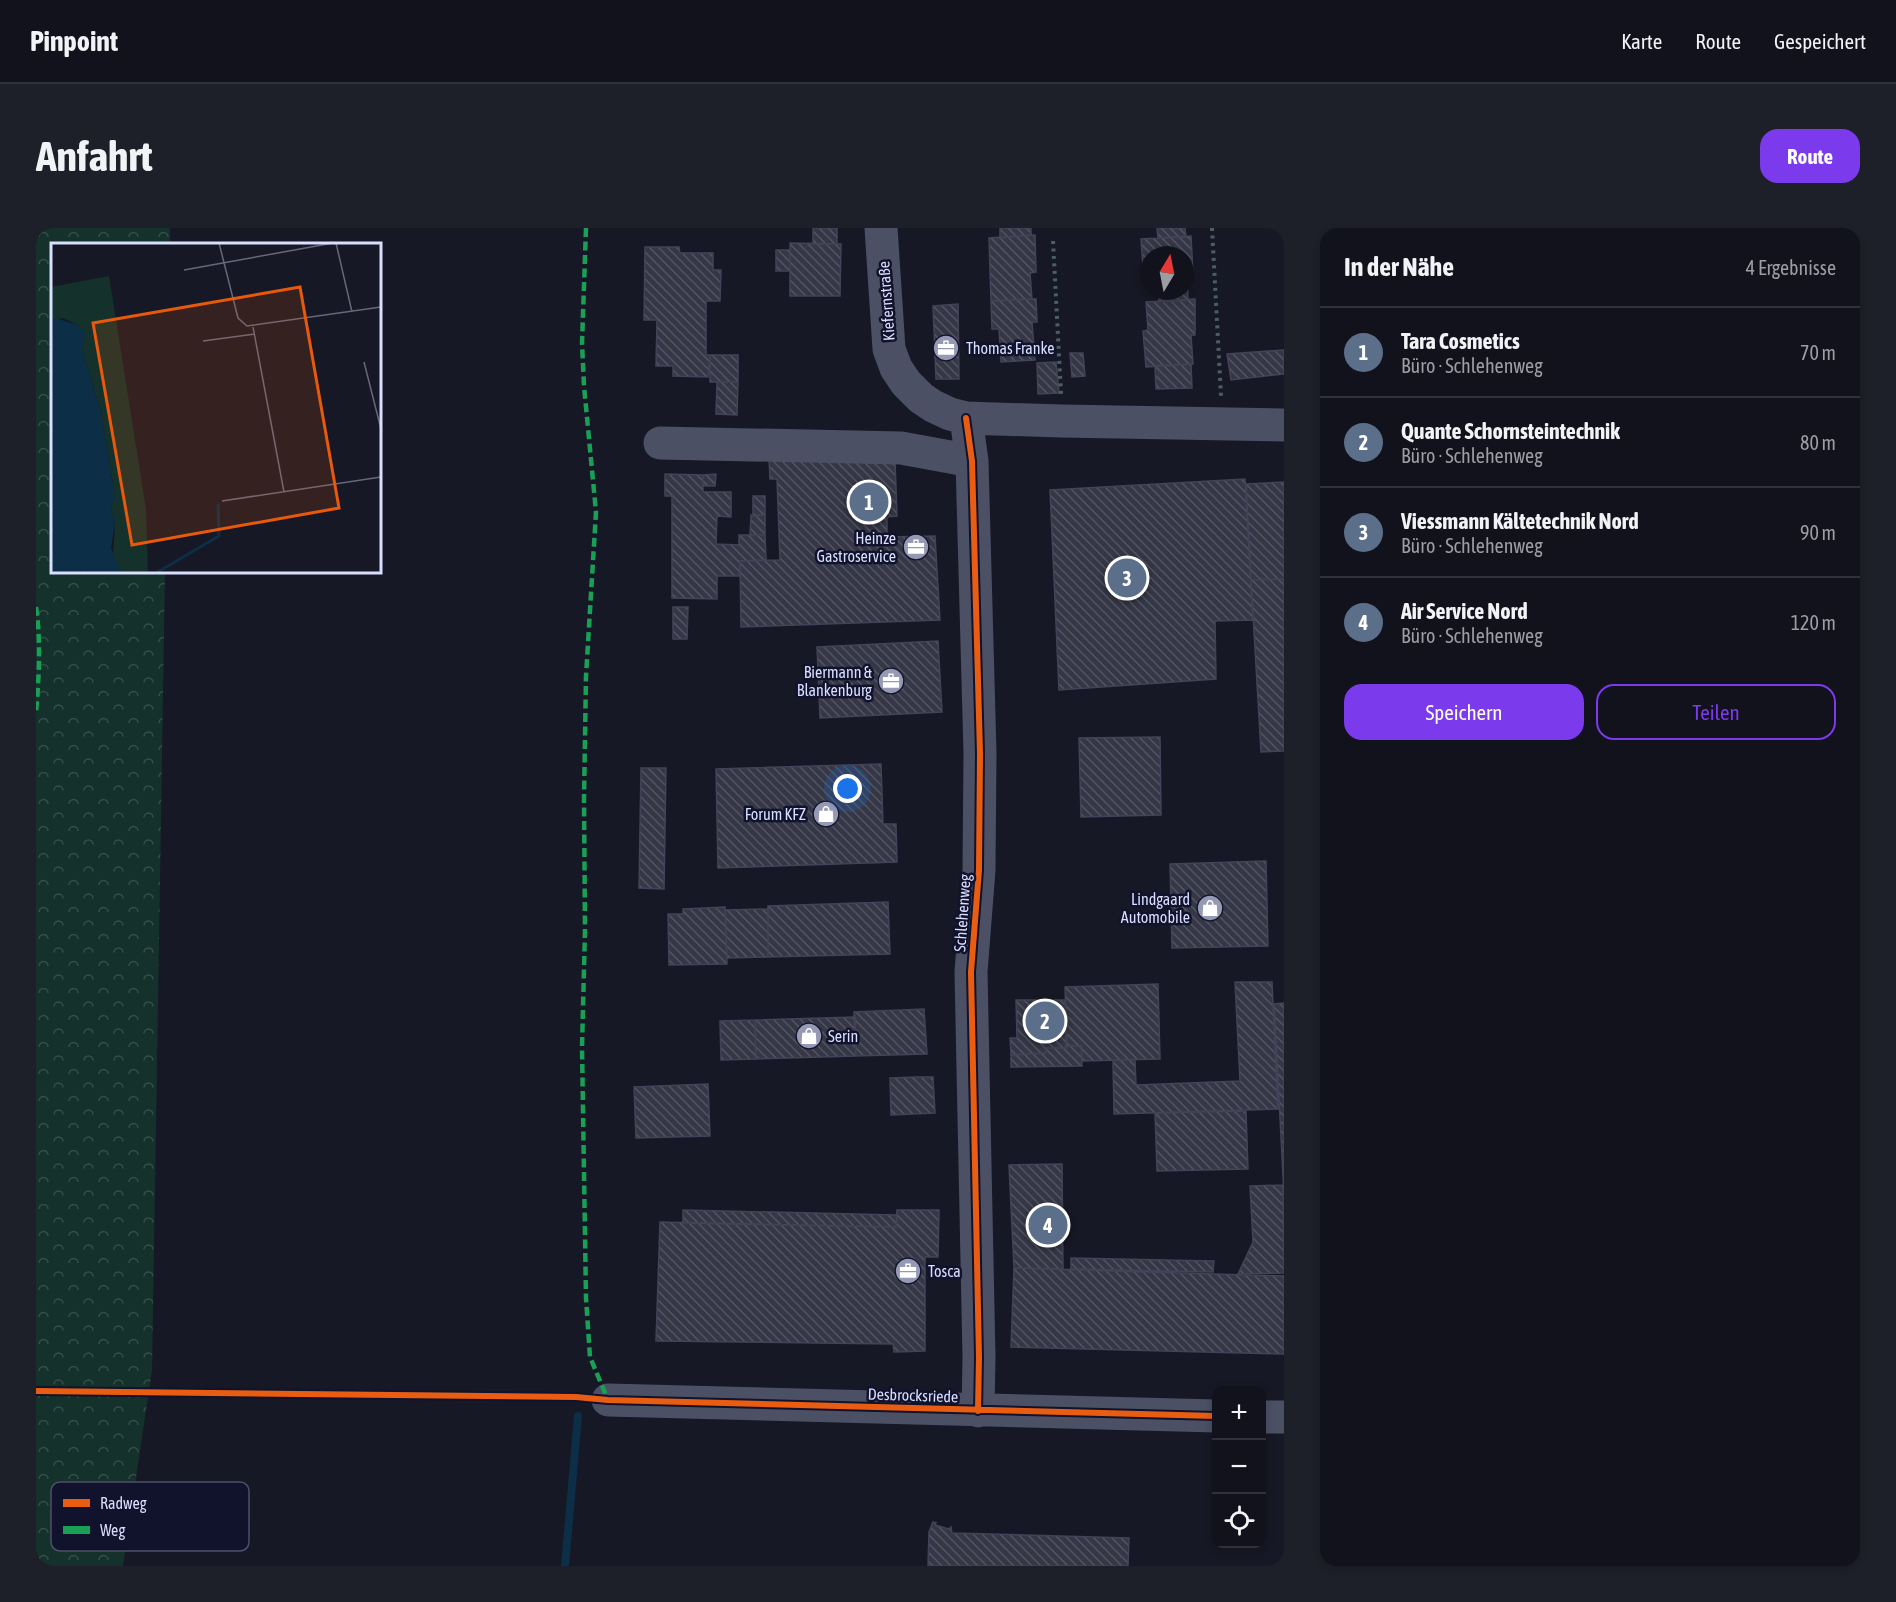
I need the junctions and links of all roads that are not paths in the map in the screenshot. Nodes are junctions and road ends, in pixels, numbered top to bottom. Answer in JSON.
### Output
{"nodes":[{"id":1,"x":881,"y":228,"type":"edge"},
{"id":2,"x":966,"y":418,"type":"junction"},
{"id":3,"x":1284,"y":425,"type":"edge"},
{"id":4,"x":660,"y":443,"type":"dead end"},
{"id":5,"x":972,"y":461,"type":"junction"},
{"id":6,"x":608,"y":1400,"type":"dead end"},
{"id":7,"x":978,"y":1411,"type":"junction"},
{"id":8,"x":1212,"y":1416,"type":"edge"},
{"id":9,"x":1266,"y":1417,"type":"edge"},
{"id":10,"x":1284,"y":1418,"type":"edge"}],
"edges":[{"from":1,"to":2,"type":"street","name":"Kiefernstraße"},
{"from":2,"to":3,"type":"street","name":"Kiefernstraße"},
{"from":2,"to":5,"type":"street","name":"Schlehenweg"},
{"from":4,"to":5,"type":"street"},
{"from":5,"to":7,"type":"street","name":"Schlehenweg"},
{"from":6,"to":7,"type":"street","name":"Desbrocksriede"},
{"from":7,"to":8,"type":"street","name":"Desbrocksriede"},
{"from":9,"to":10,"type":"street"}]}
